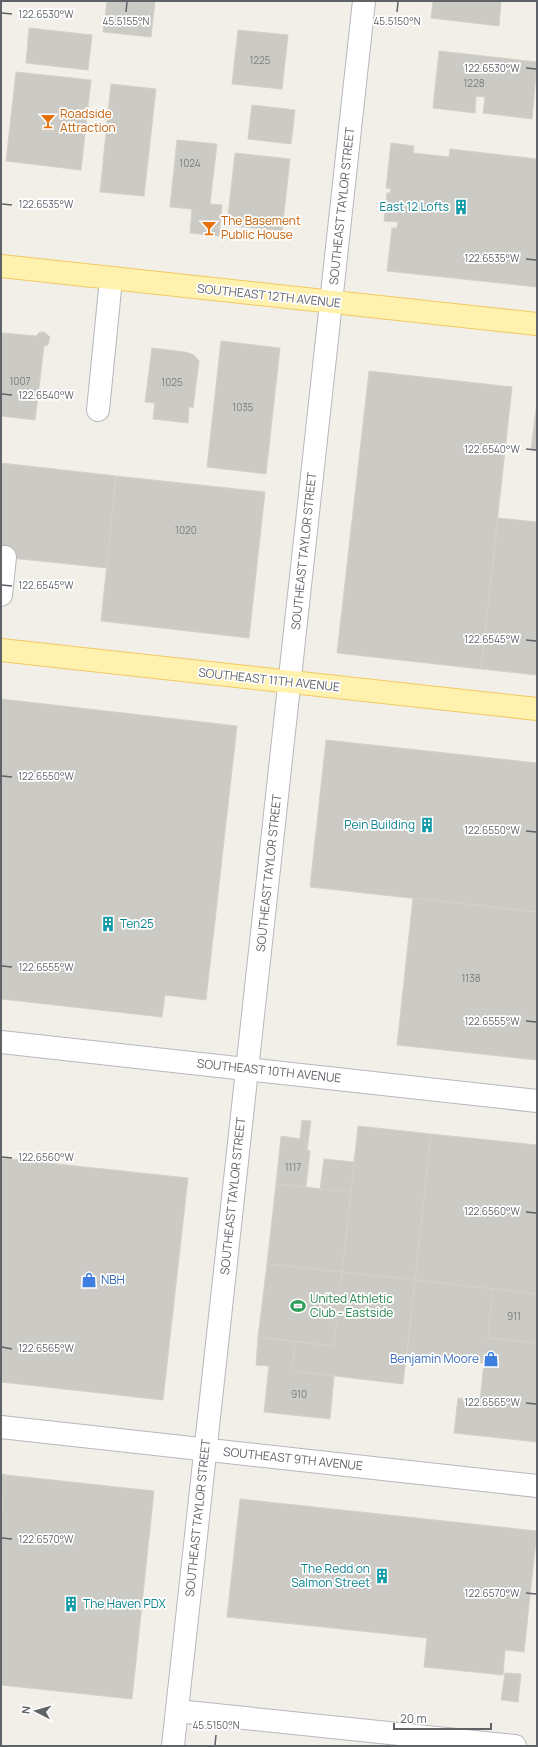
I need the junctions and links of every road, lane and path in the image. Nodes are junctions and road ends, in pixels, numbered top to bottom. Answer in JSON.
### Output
{"nodes":[{"id":1,"x":364,"y":1,"type":"edge"},
{"id":2,"x":1,"y":266,"type":"edge"},
{"id":3,"x":111,"y":279,"type":"junction"},
{"id":4,"x":331,"y":303,"type":"junction"},
{"id":5,"x":537,"y":324,"type":"edge"},
{"id":6,"x":98,"y":410,"type":"dead end"},
{"id":7,"x":5,"y":557,"type":"dead end"},
{"id":8,"x":1,"y":595,"type":"edge"},
{"id":9,"x":1,"y":650,"type":"edge"},
{"id":10,"x":290,"y":682,"type":"junction"},
{"id":11,"x":537,"y":709,"type":"edge"},
{"id":12,"x":1,"y":1042,"type":"edge"},
{"id":13,"x":247,"y":1069,"type":"junction"},
{"id":14,"x":537,"y":1101,"type":"edge"},
{"id":15,"x":1,"y":1427,"type":"edge"},
{"id":16,"x":206,"y":1449,"type":"junction"},
{"id":17,"x":537,"y":1486,"type":"edge"},
{"id":18,"x":177,"y":1711,"type":"junction"},
{"id":19,"x":173,"y":1746,"type":"edge"},
{"id":20,"x":514,"y":1746,"type":"edge"}],
"edges":[{"from":1,"to":4,"type":"street","name":"SOUTHEAST TAYLOR STREET"},
{"from":2,"to":3,"type":"main road","name":"SOUTHEAST 12TH AVENUE"},
{"from":3,"to":4,"type":"main road","name":"SOUTHEAST 12TH AVENUE"},
{"from":3,"to":6,"type":"street"},
{"from":4,"to":5,"type":"main road","name":"SOUTHEAST 12TH AVENUE"},
{"from":4,"to":10,"type":"street","name":"SOUTHEAST TAYLOR STREET"},
{"from":7,"to":8,"type":"street"},
{"from":9,"to":10,"type":"main road","name":"SOUTHEAST 11TH AVENUE"},
{"from":10,"to":11,"type":"main road","name":"SOUTHEAST 11TH AVENUE"},
{"from":10,"to":13,"type":"street","name":"SOUTHEAST TAYLOR STREET"},
{"from":12,"to":13,"type":"street","name":"SOUTHEAST 10TH AVENUE"},
{"from":13,"to":14,"type":"street","name":"SOUTHEAST 10TH AVENUE"},
{"from":13,"to":16,"type":"street","name":"SOUTHEAST TAYLOR STREET"},
{"from":15,"to":16,"type":"street","name":"SOUTHEAST 9TH AVENUE"},
{"from":16,"to":17,"type":"street","name":"SOUTHEAST 9TH AVENUE"},
{"from":16,"to":18,"type":"street","name":"SOUTHEAST TAYLOR STREET"},
{"from":18,"to":19,"type":"street","name":"SOUTHEAST TAYLOR STREET"},
{"from":18,"to":20,"type":"street"}]}
